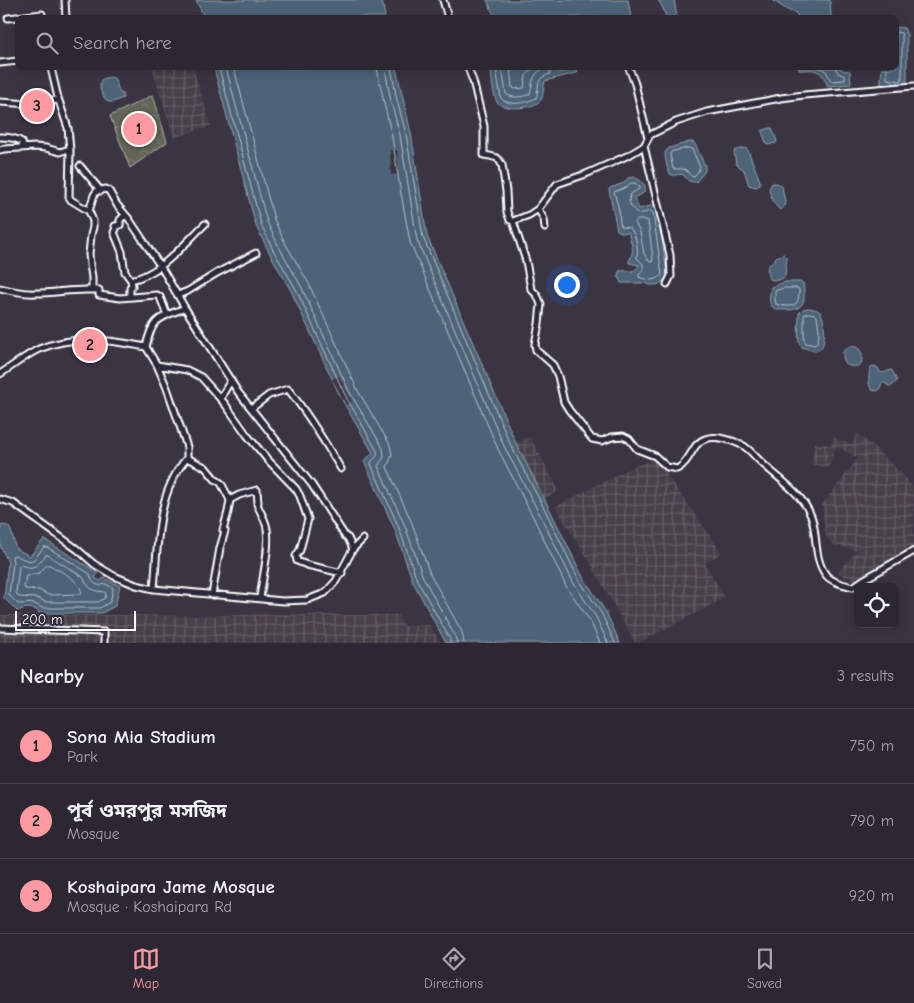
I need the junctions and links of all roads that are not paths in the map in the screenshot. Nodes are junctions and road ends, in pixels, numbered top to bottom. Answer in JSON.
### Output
{"nodes":[{"id":1,"x":65,"y":0,"type":"edge"},
{"id":2,"x":443,"y":0,"type":"edge"},
{"id":3,"x":42,"y":14,"type":"dead end"},
{"id":4,"x":34,"y":15,"type":"edge"},
{"id":5,"x":66,"y":15,"type":"edge"},
{"id":6,"x":447,"y":15,"type":"edge"},
{"id":7,"x":15,"y":17,"type":"edge"},
{"id":8,"x":8,"y":18,"type":"dead end"},
{"id":9,"x":15,"y":61,"type":"edge"},
{"id":10,"x":0,"y":63,"type":"edge"},
{"id":11,"x":50,"y":70,"type":"edge"},
{"id":12,"x":469,"y":70,"type":"edge"},
{"id":13,"x":630,"y":70,"type":"edge"},
{"id":14,"x":914,"y":86,"type":"edge"},
{"id":15,"x":58,"y":100,"type":"junction"},
{"id":16,"x":0,"y":102,"type":"edge"},
{"id":17,"x":0,"y":138,"type":"edge"},
{"id":18,"x":648,"y":139,"type":"junction"},
{"id":19,"x":644,"y":146,"type":"junction"},
{"id":20,"x":23,"y":147,"type":"junction"},
{"id":21,"x":0,"y":150,"type":"edge"},
{"id":22,"x":70,"y":150,"type":"junction"},
{"id":23,"x":80,"y":166,"type":"dead end"},
{"id":24,"x":101,"y":190,"type":"junction"},
{"id":25,"x":538,"y":209,"type":"junction"},
{"id":26,"x":90,"y":211,"type":"junction"},
{"id":27,"x":125,"y":215,"type":"junction"},
{"id":28,"x":513,"y":221,"type":"junction"},
{"id":29,"x":205,"y":224,"type":"dead end"},
{"id":30,"x":546,"y":228,"type":"dead end"},
{"id":31,"x":256,"y":253,"type":"dead end"},
{"id":32,"x":161,"y":266,"type":"junction"},
{"id":33,"x":130,"y":280,"type":"junction"},
{"id":34,"x":667,"y":284,"type":"dead end"},
{"id":35,"x":0,"y":288,"type":"edge"},
{"id":36,"x":90,"y":290,"type":"junction"},
{"id":37,"x":178,"y":295,"type":"junction"},
{"id":38,"x":130,"y":297,"type":"junction"},
{"id":39,"x":185,"y":308,"type":"junction"},
{"id":40,"x":167,"y":315,"type":"junction"},
{"id":41,"x":146,"y":347,"type":"junction"},
{"id":42,"x":157,"y":366,"type":"junction"},
{"id":43,"x":0,"y":374,"type":"edge"},
{"id":44,"x":231,"y":380,"type":"junction"},
{"id":45,"x":221,"y":400,"type":"junction"},
{"id":46,"x":252,"y":408,"type":"junction"},
{"id":47,"x":187,"y":458,"type":"junction"},
{"id":48,"x":341,"y":470,"type":"dead end"},
{"id":49,"x":0,"y":499,"type":"edge"},
{"id":50,"x":230,"y":500,"type":"junction"},
{"id":51,"x":363,"y":539,"type":"dead end"},
{"id":52,"x":353,"y":549,"type":"junction"},
{"id":53,"x":914,"y":551,"type":"edge"},
{"id":54,"x":342,"y":573,"type":"junction"},
{"id":55,"x":154,"y":589,"type":"junction"},
{"id":56,"x":212,"y":595,"type":"junction"},
{"id":57,"x":260,"y":599,"type":"junction"},
{"id":58,"x":0,"y":628,"type":"edge"},
{"id":59,"x":104,"y":643,"type":"edge"}],
"edges":[{"from":1,"to":5,"type":"street"},
{"from":2,"to":6,"type":"street"},
{"from":3,"to":4,"type":"street"},
{"from":7,"to":8,"type":"street"},
{"from":9,"to":10,"type":"street"},
{"from":11,"to":15,"type":"street"},
{"from":12,"to":28,"type":"street"},
{"from":13,"to":18,"type":"street"},
{"from":14,"to":18,"type":"street"},
{"from":15,"to":16,"type":"street"},
{"from":15,"to":22,"type":"street"},
{"from":17,"to":20,"type":"street"},
{"from":18,"to":19,"type":"street"},
{"from":19,"to":25,"type":"street"},
{"from":19,"to":34,"type":"street"},
{"from":20,"to":21,"type":"street"},
{"from":20,"to":22,"type":"street"},
{"from":22,"to":26,"type":"street"},
{"from":23,"to":24,"type":"street"},
{"from":24,"to":26,"type":"street"},
{"from":24,"to":27,"type":"street"},
{"from":25,"to":28,"type":"street"},
{"from":25,"to":30,"type":"street"},
{"from":26,"to":36,"type":"street"},
{"from":27,"to":32,"type":"street"},
{"from":27,"to":33,"type":"street"},
{"from":28,"to":53,"type":"street"},
{"from":29,"to":32,"type":"street"},
{"from":31,"to":37,"type":"street"},
{"from":32,"to":33,"type":"street"},
{"from":32,"to":37,"type":"street"},
{"from":33,"to":38,"type":"street"},
{"from":35,"to":36,"type":"street"},
{"from":36,"to":38,"type":"street"},
{"from":37,"to":39,"type":"street"},
{"from":38,"to":40,"type":"street"},
{"from":39,"to":40,"type":"street"},
{"from":39,"to":44,"type":"street"},
{"from":40,"to":41,"type":"street"},
{"from":41,"to":42,"type":"street"},
{"from":41,"to":43,"type":"street"},
{"from":42,"to":45,"type":"street"},
{"from":42,"to":47,"type":"street"},
{"from":44,"to":45,"type":"street"},
{"from":44,"to":46,"type":"street"},
{"from":45,"to":54,"type":"street"},
{"from":46,"to":48,"type":"street"},
{"from":46,"to":52,"type":"street"},
{"from":47,"to":50,"type":"street"},
{"from":47,"to":55,"type":"street"},
{"from":49,"to":55,"type":"street"},
{"from":50,"to":56,"type":"street"},
{"from":50,"to":57,"type":"street"},
{"from":51,"to":52,"type":"street"},
{"from":52,"to":54,"type":"street"},
{"from":54,"to":57,"type":"street"},
{"from":55,"to":56,"type":"street"},
{"from":56,"to":57,"type":"street"},
{"from":58,"to":59,"type":"street"}]}
